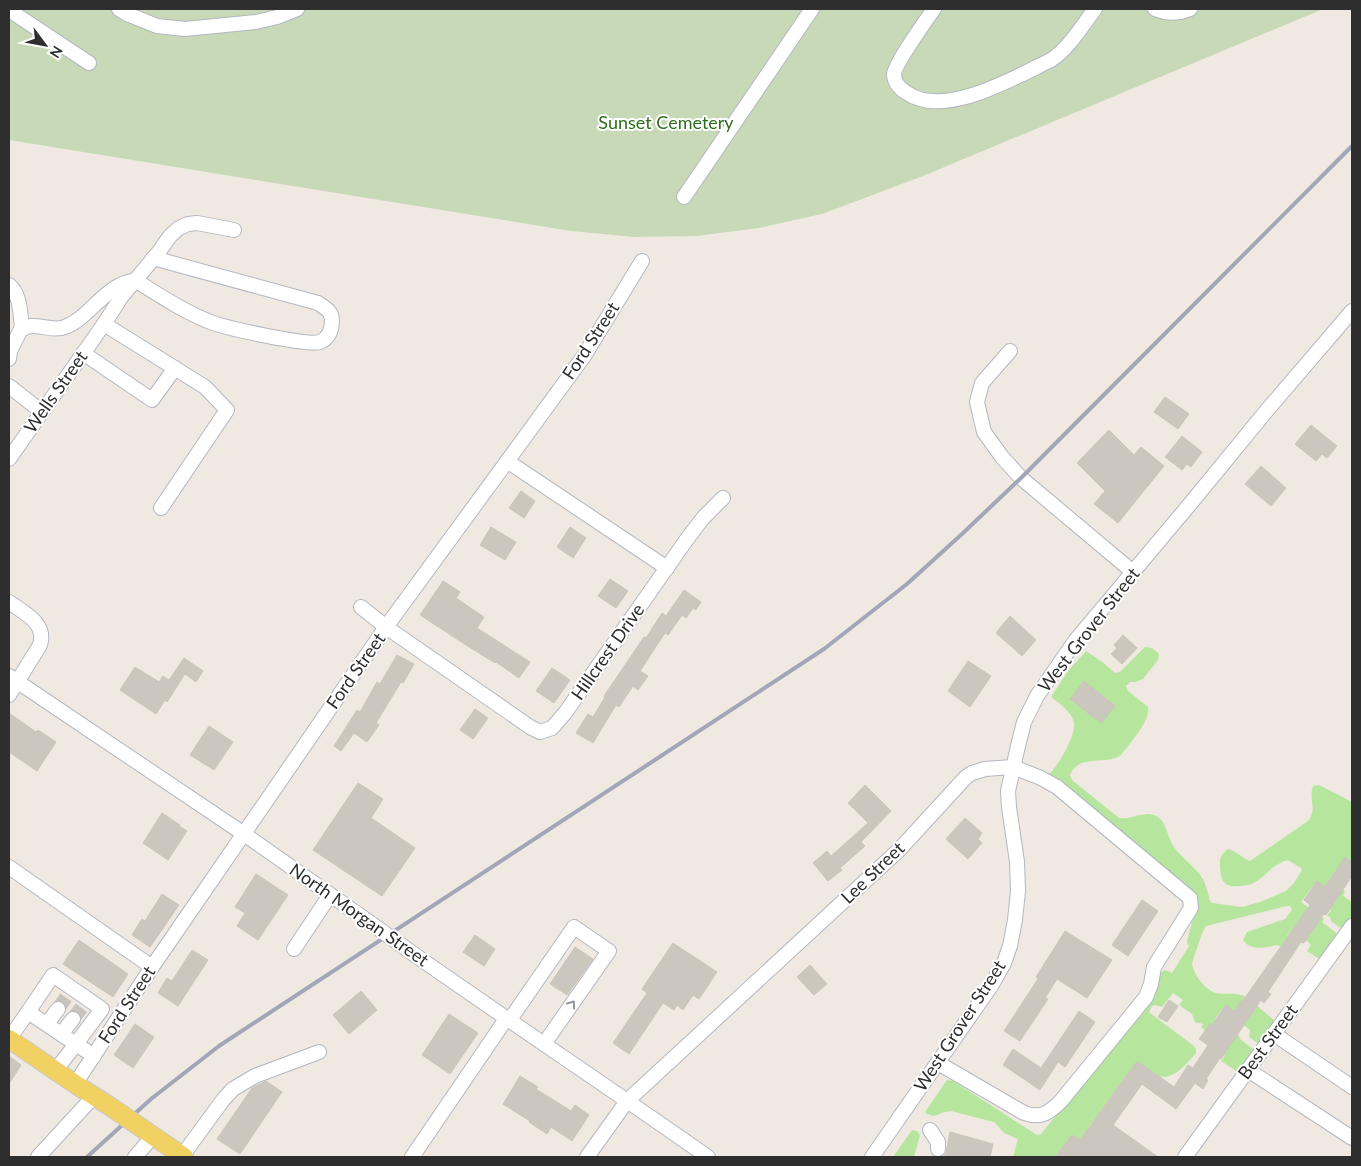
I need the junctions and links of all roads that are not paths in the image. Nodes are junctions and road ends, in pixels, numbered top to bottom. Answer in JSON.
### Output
{"nodes":[{"id":1,"x":296,"y":9,"type":"edge"},
{"id":2,"x":812,"y":9,"type":"edge"},
{"id":3,"x":1095,"y":9,"type":"edge"},
{"id":4,"x":1155,"y":9,"type":"edge"},
{"id":5,"x":1190,"y":9,"type":"edge"},
{"id":6,"x":9,"y":10,"type":"edge"},
{"id":7,"x":125,"y":10,"type":"edge"},
{"id":8,"x":932,"y":12,"type":"edge"},
{"id":9,"x":89,"y":63,"type":"dead end"},
{"id":10,"x":684,"y":197,"type":"dead end"},
{"id":11,"x":234,"y":230,"type":"dead end"},
{"id":12,"x":153,"y":258,"type":"junction"},
{"id":13,"x":642,"y":261,"type":"dead end"},
{"id":14,"x":135,"y":280,"type":"junction"},
{"id":15,"x":9,"y":285,"type":"edge"},
{"id":16,"x":1352,"y":311,"type":"edge"},
{"id":17,"x":104,"y":324,"type":"junction"},
{"id":18,"x":22,"y":328,"type":"junction"},
{"id":19,"x":1010,"y":351,"type":"dead end"},
{"id":20,"x":83,"y":354,"type":"junction"},
{"id":21,"x":9,"y":359,"type":"edge"},
{"id":22,"x":175,"y":368,"type":"junction"},
{"id":23,"x":9,"y":386,"type":"edge"},
{"id":24,"x":42,"y":412,"type":"junction"},
{"id":25,"x":9,"y":460,"type":"edge"},
{"id":26,"x":508,"y":461,"type":"junction"},
{"id":27,"x":723,"y":498,"type":"dead end"},
{"id":28,"x":161,"y":508,"type":"dead end"},
{"id":29,"x":667,"y":568,"type":"junction"},
{"id":30,"x":1133,"y":572,"type":"junction"},
{"id":31,"x":9,"y":602,"type":"edge"},
{"id":32,"x":361,"y":607,"type":"dead end"},
{"id":33,"x":386,"y":627,"type":"junction"},
{"id":34,"x":13,"y":679,"type":"edge"},
{"id":35,"x":9,"y":695,"type":"edge"},
{"id":36,"x":1013,"y":767,"type":"junction"},
{"id":37,"x":244,"y":834,"type":"junction"},
{"id":38,"x":9,"y":867,"type":"edge"},
{"id":39,"x":330,"y":895,"type":"junction"},
{"id":40,"x":1352,"y":926,"type":"edge"},
{"id":41,"x":294,"y":948,"type":"dead end"},
{"id":42,"x":152,"y":967,"type":"junction"},
{"id":43,"x":58,"y":1009,"type":"tunnel mouth"},
{"id":44,"x":102,"y":1009,"type":"junction"},
{"id":45,"x":28,"y":1012,"type":"junction"},
{"id":46,"x":119,"y":1017,"type":"junction"},
{"id":47,"x":73,"y":1019,"type":"tunnel mouth"},
{"id":48,"x":508,"y":1020,"type":"junction"},
{"id":49,"x":47,"y":1024,"type":"junction"},
{"id":50,"x":61,"y":1034,"type":"junction"},
{"id":51,"x":1274,"y":1034,"type":"junction"},
{"id":52,"x":9,"y":1039,"type":"edge"},
{"id":53,"x":76,"y":1044,"type":"junction"},
{"id":54,"x":544,"y":1044,"type":"junction"},
{"id":55,"x":319,"y":1052,"type":"dead end"},
{"id":56,"x":94,"y":1056,"type":"junction"},
{"id":57,"x":938,"y":1063,"type":"junction"},
{"id":58,"x":1248,"y":1070,"type":"junction"},
{"id":59,"x":55,"y":1071,"type":"junction"},
{"id":60,"x":75,"y":1084,"type":"junction"},
{"id":61,"x":1352,"y":1087,"type":"edge"},
{"id":62,"x":94,"y":1096,"type":"junction"},
{"id":63,"x":627,"y":1101,"type":"junction"},
{"id":64,"x":930,"y":1130,"type":"dead end"},
{"id":65,"x":149,"y":1134,"type":"junction"},
{"id":66,"x":1352,"y":1138,"type":"edge"},
{"id":67,"x":938,"y":1149,"type":"dead end"},
{"id":68,"x":183,"y":1156,"type":"edge"},
{"id":69,"x":38,"y":1157,"type":"edge"},
{"id":70,"x":135,"y":1157,"type":"edge"},
{"id":71,"x":412,"y":1157,"type":"edge"},
{"id":72,"x":587,"y":1157,"type":"edge"},
{"id":73,"x":708,"y":1157,"type":"edge"},
{"id":74,"x":872,"y":1157,"type":"edge"},
{"id":75,"x":1185,"y":1157,"type":"edge"}],
"edges":[{"from":1,"to":7,"type":"street"},
{"from":2,"to":10,"type":"street"},
{"from":3,"to":8,"type":"street"},
{"from":4,"to":5,"type":"street"},
{"from":6,"to":9,"type":"street"},
{"from":11,"to":12,"type":"street","name":"Wells Street"},
{"from":12,"to":14,"type":"street","name":"Wells Street"},
{"from":12,"to":14,"type":"street"},
{"from":13,"to":26,"type":"street","name":"Ford Street"},
{"from":14,"to":17,"type":"street","name":"Wells Street"},
{"from":14,"to":18,"type":"street"},
{"from":15,"to":18,"type":"street"},
{"from":16,"to":30,"type":"street","name":"West Grover Street"},
{"from":17,"to":20,"type":"street","name":"Wells Street"},
{"from":17,"to":22,"type":"street"},
{"from":18,"to":21,"type":"street"},
{"from":19,"to":30,"type":"street"},
{"from":20,"to":22,"type":"street"},
{"from":20,"to":24,"type":"street","name":"Wells Street"},
{"from":22,"to":28,"type":"street"},
{"from":23,"to":24,"type":"street"},
{"from":24,"to":25,"type":"street","name":"Wells Street"},
{"from":26,"to":29,"type":"street"},
{"from":26,"to":33,"type":"street","name":"Ford Street"},
{"from":27,"to":29,"type":"street"},
{"from":29,"to":33,"type":"street","name":"Hillcrest Drive"},
{"from":30,"to":36,"type":"street","name":"West Grover Street"},
{"from":31,"to":34,"type":"street"},
{"from":32,"to":33,"type":"street"},
{"from":33,"to":37,"type":"street","name":"Ford Street"},
{"from":34,"to":35,"type":"street"},
{"from":34,"to":37,"type":"street","name":"North Morgan Street"},
{"from":36,"to":57,"type":"street","name":"West Grover Street"},
{"from":36,"to":57,"type":"street","name":"Lee Street"},
{"from":36,"to":63,"type":"street","name":"Lee Street"},
{"from":37,"to":39,"type":"street","name":"North Morgan Street"},
{"from":37,"to":42,"type":"street","name":"Ford Street"},
{"from":38,"to":42,"type":"street"},
{"from":39,"to":41,"type":"street"},
{"from":39,"to":48,"type":"street","name":"North Morgan Street","bridge":true},
{"from":40,"to":51,"type":"street","name":"Best Street"},
{"from":42,"to":46,"type":"street","name":"Ford Street"},
{"from":43,"to":49,"type":"street"},
{"from":44,"to":45,"type":"street"},
{"from":44,"to":46,"type":"street"},
{"from":44,"to":53,"type":"street"},
{"from":45,"to":49,"type":"street"},
{"from":45,"to":52,"type":"street"},
{"from":46,"to":56,"type":"street","name":"Ford Street"},
{"from":47,"to":50,"type":"street"},
{"from":48,"to":54,"type":"street","name":"North Morgan Street"},
{"from":54,"to":48,"type":"street","one_way":true},
{"from":48,"to":71,"type":"street"},
{"from":49,"to":50,"type":"street"},
{"from":50,"to":53,"type":"street"},
{"from":51,"to":58,"type":"street","name":"Best Street"},
{"from":51,"to":61,"type":"street"},
{"from":52,"to":59,"type":"main road"},
{"from":53,"to":56,"type":"street"},
{"from":53,"to":59,"type":"street"},
{"from":54,"to":63,"type":"street","name":"North Morgan Street"},
{"from":55,"to":68,"type":"street"},
{"from":56,"to":60,"type":"street","name":"Ford Street"},
{"from":57,"to":74,"type":"street","name":"West Grover Street"},
{"from":58,"to":66,"type":"street"},
{"from":58,"to":75,"type":"street","name":"Best Street"},
{"from":59,"to":60,"type":"main road"},
{"from":60,"to":62,"type":"main road"},
{"from":62,"to":65,"type":"main road","bridge":true},
{"from":62,"to":69,"type":"street"},
{"from":63,"to":72,"type":"street","name":"Lee Street"},
{"from":63,"to":73,"type":"street","name":"North Morgan Street"},
{"from":64,"to":67,"type":"street"},
{"from":65,"to":68,"type":"main road"},
{"from":65,"to":70,"type":"street"}]}
